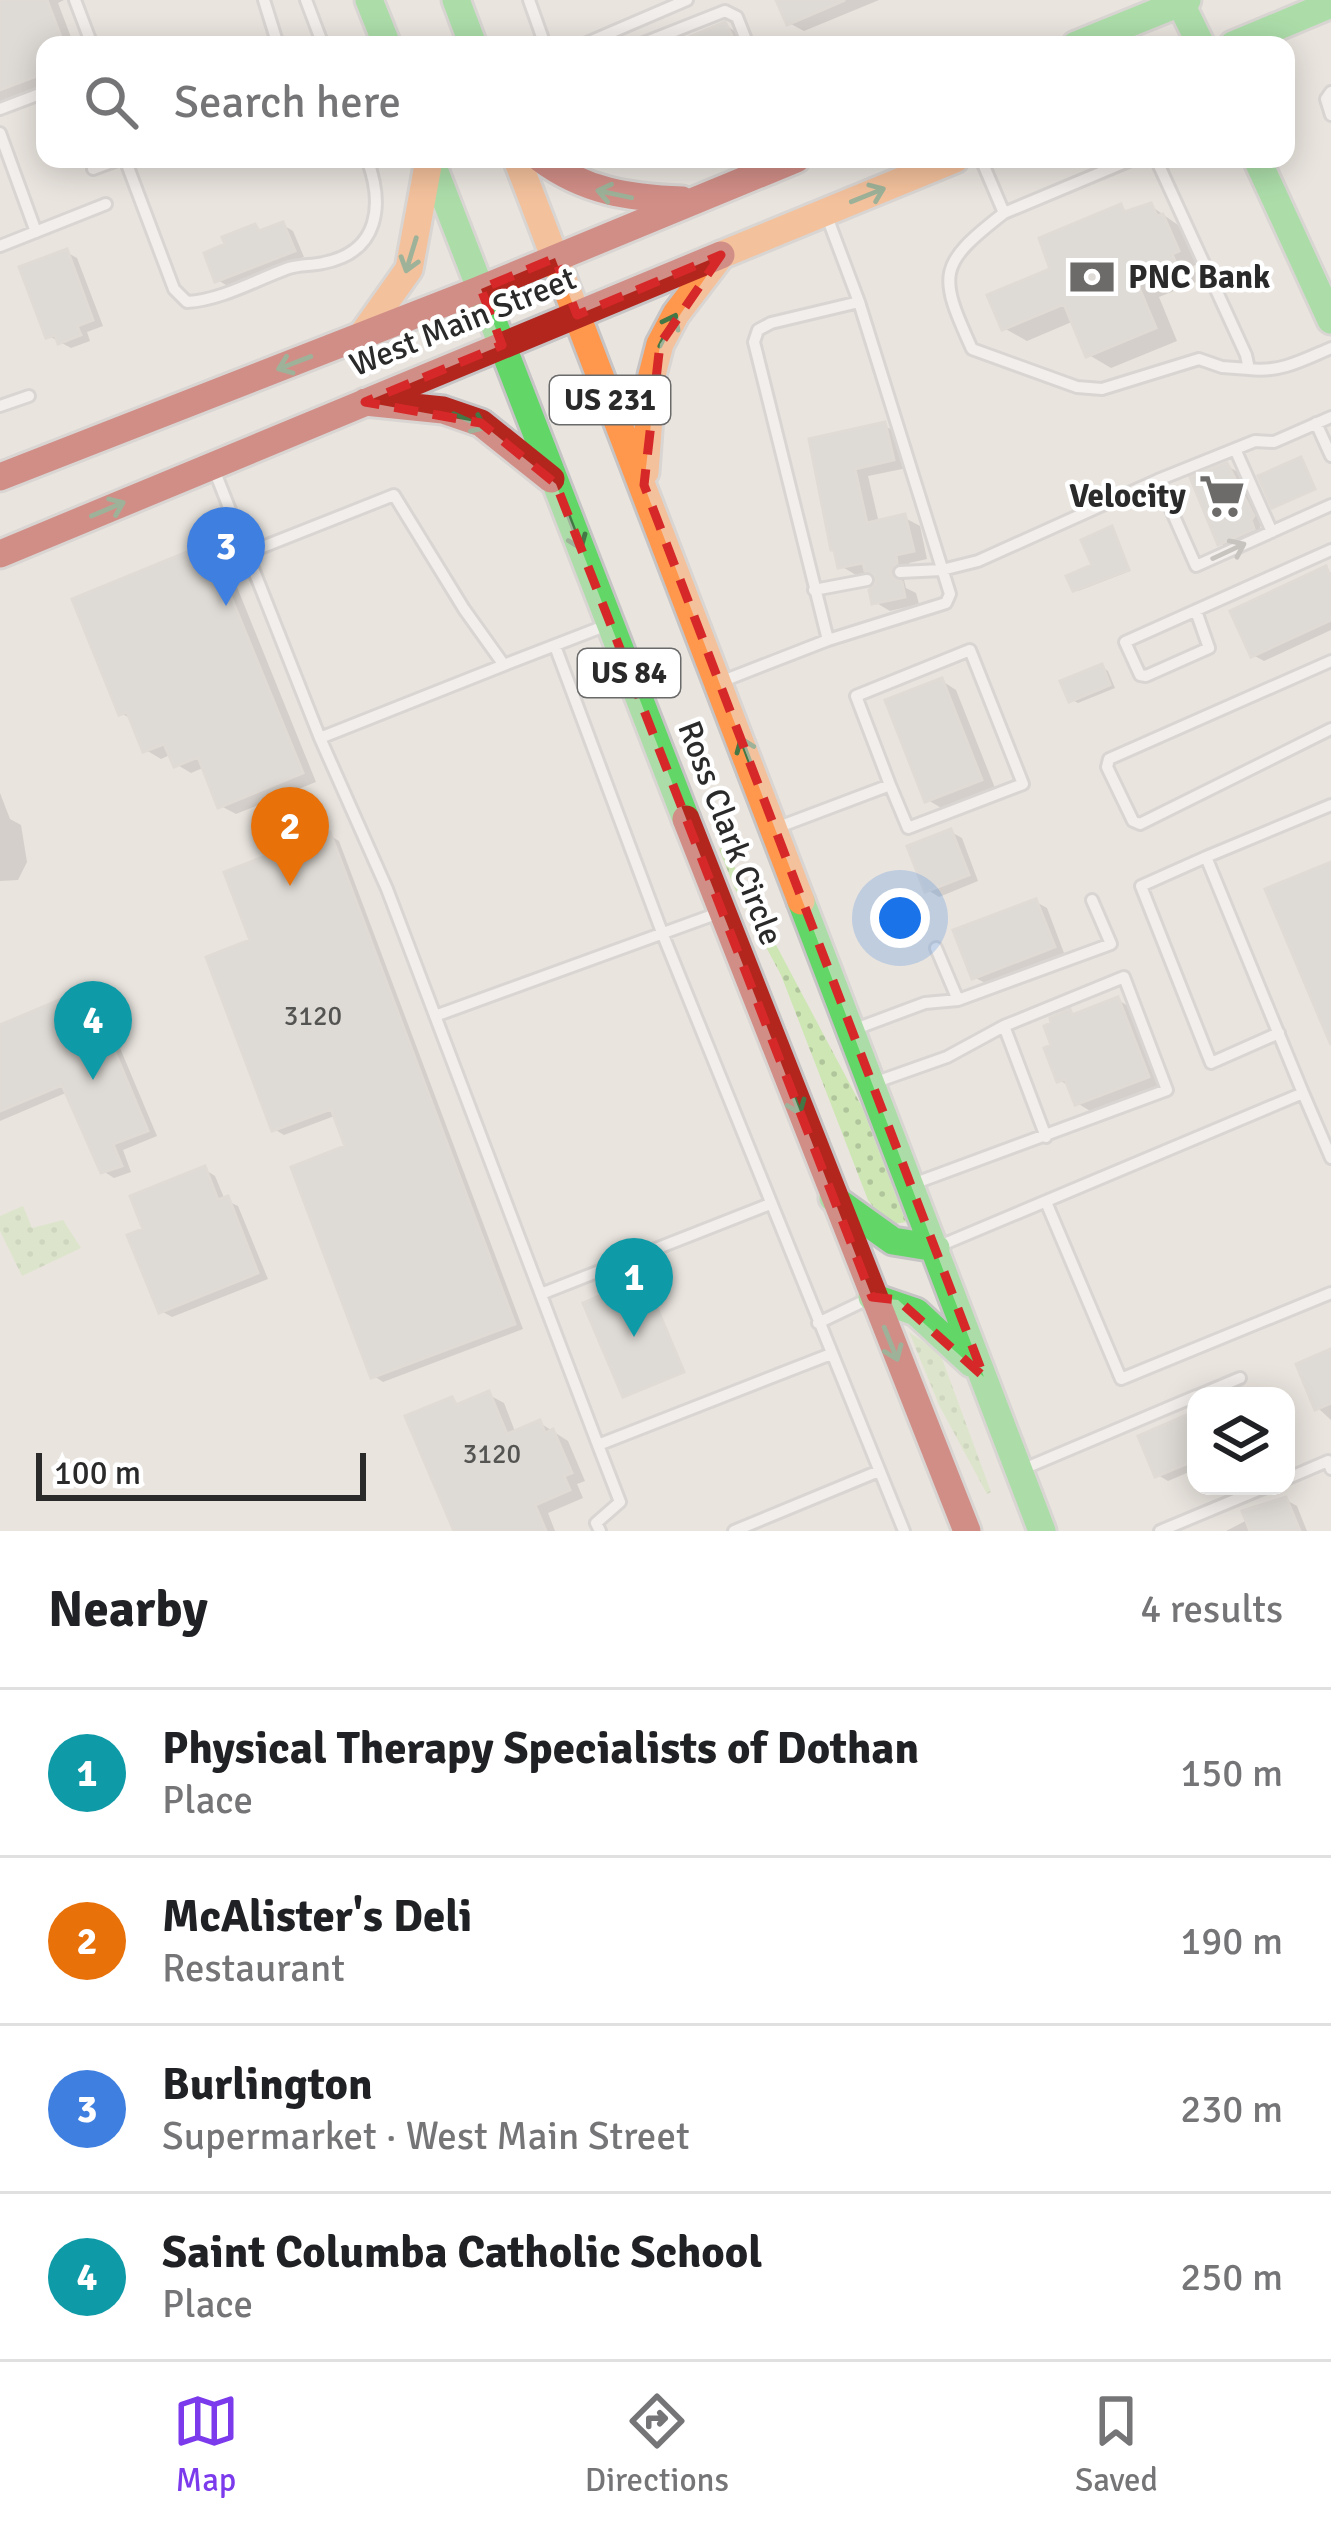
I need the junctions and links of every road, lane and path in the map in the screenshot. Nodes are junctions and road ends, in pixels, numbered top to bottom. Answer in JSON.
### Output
{"nodes":[{"id":1,"x":75,"y":0,"type":"edge"},
{"id":2,"x":264,"y":0,"type":"edge"},
{"id":3,"x":305,"y":0,"type":"edge"},
{"id":4,"x":369,"y":0,"type":"edge"},
{"id":5,"x":456,"y":0,"type":"edge"},
{"id":6,"x":529,"y":0,"type":"edge"},
{"id":7,"x":687,"y":0,"type":"edge"},
{"id":8,"x":1182,"y":1,"type":"edge"},
{"id":9,"x":1331,"y":4,"type":"edge"},
{"id":10,"x":89,"y":36,"type":"edge"},
{"id":11,"x":275,"y":36,"type":"edge"},
{"id":12,"x":319,"y":36,"type":"edge"},
{"id":13,"x":383,"y":36,"type":"edge"},
{"id":14,"x":470,"y":36,"type":"edge"},
{"id":15,"x":542,"y":36,"type":"edge"},
{"id":16,"x":603,"y":36,"type":"edge"},
{"id":17,"x":662,"y":36,"type":"edge"},
{"id":18,"x":744,"y":36,"type":"edge"},
{"id":19,"x":1098,"y":36,"type":"edge"},
{"id":20,"x":1198,"y":36,"type":"edge"},
{"id":21,"x":1255,"y":36,"type":"edge"},
{"id":22,"x":1331,"y":92,"type":"edge"},
{"id":23,"x":36,"y":95,"type":"edge"},
{"id":24,"x":0,"y":109,"type":"edge"},
{"id":25,"x":1331,"y":116,"type":"edge"},
{"id":26,"x":0,"y":133,"type":"edge"},
{"id":27,"x":96,"y":168,"type":"edge"},
{"id":28,"x":127,"y":168,"type":"edge"},
{"id":29,"x":369,"y":168,"type":"edge"},
{"id":30,"x":427,"y":168,"type":"edge"},
{"id":31,"x":433,"y":168,"type":"edge"},
{"id":32,"x":520,"y":168,"type":"edge"},
{"id":33,"x":554,"y":168,"type":"edge"},
{"id":34,"x":769,"y":168,"type":"edge"},
{"id":35,"x":933,"y":168,"type":"edge"},
{"id":36,"x":985,"y":168,"type":"edge"},
{"id":37,"x":1111,"y":168,"type":"edge"},
{"id":38,"x":1160,"y":168,"type":"edge"},
{"id":39,"x":1261,"y":168,"type":"edge"},
{"id":40,"x":93,"y":169,"type":"dead end"},
{"id":41,"x":695,"y":200,"type":"junction"},
{"id":42,"x":106,"y":204,"type":"dead end"},
{"id":43,"x":825,"y":212,"type":"junction"},
{"id":44,"x":1004,"y":212,"type":"junction"},
{"id":45,"x":36,"y":232,"type":"junction"},
{"id":46,"x":0,"y":245,"type":"edge"},
{"id":47,"x":721,"y":255,"type":"junction"},
{"id":48,"x":555,"y":258,"type":"junction"},
{"id":49,"x":481,"y":289,"type":"junction"},
{"id":50,"x":859,"y":302,"type":"junction"},
{"id":51,"x":577,"y":315,"type":"junction"},
{"id":52,"x":1331,"y":320,"type":"edge"},
{"id":53,"x":360,"y":338,"type":"junction"},
{"id":54,"x":502,"y":345,"type":"junction"},
{"id":55,"x":1331,"y":348,"type":"edge"},
{"id":56,"x":1249,"y":369,"type":"junction"},
{"id":57,"x":29,"y":396,"type":"dead end"},
{"id":58,"x":365,"y":401,"type":"junction"},
{"id":59,"x":0,"y":406,"type":"edge"},
{"id":60,"x":1331,"y":417,"type":"edge"},
{"id":61,"x":1316,"y":423,"type":"junction"},
{"id":62,"x":1235,"y":449,"type":"junction"},
{"id":63,"x":1331,"y":456,"type":"edge"},
{"id":64,"x":212,"y":465,"type":"junction"},
{"id":65,"x":0,"y":477,"type":"edge"},
{"id":66,"x":1158,"y":480,"type":"junction"},
{"id":67,"x":556,"y":484,"type":"junction"},
{"id":68,"x":644,"y":485,"type":"junction"},
{"id":69,"x":1331,"y":505,"type":"edge"},
{"id":70,"x":1272,"y":532,"type":"junction"},
{"id":71,"x":1331,"y":550,"type":"edge"},
{"id":72,"x":0,"y":554,"type":"edge"},
{"id":73,"x":245,"y":554,"type":"junction"},
{"id":74,"x":942,"y":570,"type":"junction"},
{"id":75,"x":900,"y":572,"type":"dead end"},
{"id":76,"x":867,"y":580,"type":"dead end"},
{"id":77,"x":814,"y":590,"type":"junction"},
{"id":78,"x":1196,"y":611,"type":"junction"},
{"id":79,"x":610,"y":623,"type":"junction"},
{"id":80,"x":828,"y":640,"type":"junction"},
{"id":81,"x":555,"y":646,"type":"junction"},
{"id":82,"x":1331,"y":661,"type":"edge"},
{"id":83,"x":504,"y":665,"type":"junction"},
{"id":84,"x":719,"y":682,"type":"junction"},
{"id":85,"x":1331,"y":729,"type":"edge"},
{"id":86,"x":320,"y":738,"type":"junction"},
{"id":87,"x":890,"y":785,"type":"junction"},
{"id":88,"x":1331,"y":805,"type":"edge"},
{"id":89,"x":776,"y":829,"type":"junction"},
{"id":90,"x":1206,"y":857,"type":"junction"},
{"id":91,"x":1092,"y":900,"type":"dead end"},
{"id":92,"x":722,"y":911,"type":"junction"},
{"id":93,"x":663,"y":935,"type":"junction"},
{"id":94,"x":936,"y":948,"type":"dead end"},
{"id":95,"x":958,"y":1000,"type":"junction"},
{"id":96,"x":435,"y":1016,"type":"junction"},
{"id":97,"x":1004,"y":1026,"type":"junction"},
{"id":98,"x":853,"y":1030,"type":"junction"},
{"id":99,"x":1279,"y":1034,"type":"junction"},
{"id":100,"x":874,"y":1083,"type":"junction"},
{"id":101,"x":1303,"y":1093,"type":"junction"},
{"id":102,"x":1046,"y":1137,"type":"junction"},
{"id":103,"x":1331,"y":1158,"type":"edge"},
{"id":104,"x":912,"y":1184,"type":"junction"},
{"id":105,"x":832,"y":1197,"type":"junction"},
{"id":106,"x":1046,"y":1202,"type":"junction"},
{"id":107,"x":770,"y":1204,"type":"junction"},
{"id":108,"x":936,"y":1247,"type":"junction"},
{"id":109,"x":1331,"y":1293,"type":"edge"},
{"id":110,"x":541,"y":1294,"type":"junction"},
{"id":111,"x":872,"y":1298,"type":"junction"},
{"id":112,"x":818,"y":1323,"type":"junction"},
{"id":113,"x":831,"y":1354,"type":"junction"},
{"id":114,"x":984,"y":1377,"type":"junction"},
{"id":115,"x":1240,"y":1378,"type":"dead end"},
{"id":116,"x":1218,"y":1387,"type":"edge"},
{"id":117,"x":1187,"y":1400,"type":"edge"},
{"id":118,"x":598,"y":1445,"type":"junction"},
{"id":119,"x":1331,"y":1469,"type":"edge"},
{"id":120,"x":879,"y":1471,"type":"junction"},
{"id":121,"x":1019,"y":1471,"type":"junction"},
{"id":122,"x":1295,"y":1475,"type":"edge"},
{"id":123,"x":1248,"y":1495,"type":"edge"},
{"id":124,"x":1178,"y":1527,"type":"edge"},
{"id":125,"x":600,"y":1531,"type":"edge"},
{"id":126,"x":734,"y":1531,"type":"edge"},
{"id":127,"x":904,"y":1531,"type":"edge"},
{"id":128,"x":968,"y":1531,"type":"edge"},
{"id":129,"x":1042,"y":1531,"type":"edge"},
{"id":130,"x":1160,"y":1531,"type":"edge"}],
"edges":[{"from":1,"to":10,"type":"lane"},
{"from":2,"to":11,"type":"lane"},
{"from":3,"to":12,"type":"lane"},
{"from":4,"to":13,"type":"main road"},
{"from":5,"to":14,"type":"main road"},
{"from":6,"to":15,"type":"lane"},
{"from":7,"to":16,"type":"lane"},
{"from":8,"to":19,"type":"main road"},
{"from":8,"to":20,"type":"main road"},
{"from":9,"to":21,"type":"main road"},
{"from":17,"to":18,"type":"lane"},
{"from":22,"to":25,"type":"lane"},
{"from":23,"to":24,"type":"lane"},
{"from":26,"to":45,"type":"lane"},
{"from":27,"to":40,"type":"lane"},
{"from":28,"to":29,"type":"lane"},
{"from":30,"to":53,"type":"main road","one_way":true},
{"from":31,"to":49,"type":"main road","name":"Ross Clark Circle"},
{"from":32,"to":48,"type":"main road","name":"Ross Clark Circle","number":"US 231"},
{"from":41,"to":33,"type":"main road","one_way":true},
{"from":34,"to":41,"type":"main road","name":"West Main Street"},
{"from":43,"to":35,"type":"main road","name":"West Main Street","one_way":true},
{"from":36,"to":44,"type":"lane"},
{"from":37,"to":44,"type":"lane"},
{"from":38,"to":56,"type":"lane"},
{"from":39,"to":52,"type":"main road"},
{"from":41,"to":48,"type":"main road","name":"West Main Street"},
{"from":42,"to":45,"type":"lane"},
{"from":43,"to":47,"type":"main road","name":"West Main Street"},
{"from":43,"to":50,"type":"lane"},
{"from":44,"to":56,"type":"lane"},
{"from":45,"to":46,"type":"lane"},
{"from":47,"to":51,"type":"main road","name":"West Main Street"},
{"from":68,"to":47,"type":"main road","number":"US 84","one_way":true},
{"from":48,"to":49,"type":"main road","name":"West Main Street"},
{"from":48,"to":51,"type":"main road","name":"Ross Clark Circle","number":"US 231"},
{"from":49,"to":53,"type":"main road","name":"West Main Street"},
{"from":49,"to":54,"type":"main road","name":"Ross Clark Circle","number":"US 84"},
{"from":50,"to":74,"type":"lane"},
{"from":50,"to":77,"type":"lane"},
{"from":51,"to":54,"type":"main road","name":"West Main Street"},
{"from":51,"to":68,"type":"main road","name":"Ross Clark Circle","number":"US 231"},
{"from":53,"to":65,"type":"main road","name":"West Main Street","one_way":true},
{"from":54,"to":58,"type":"main road","name":"West Main Street"},
{"from":54,"to":67,"type":"main road","name":"Ross Clark Circle","number":"US 84"},
{"from":55,"to":56,"type":"lane"},
{"from":57,"to":59,"type":"lane"},
{"from":58,"to":64,"type":"main road","name":"West Main Street"},
{"from":58,"to":67,"type":"main road","one_way":true},
{"from":60,"to":61,"type":"lane"},
{"from":61,"to":62,"type":"lane"},
{"from":61,"to":63,"type":"lane"},
{"from":62,"to":66,"type":"lane"},
{"from":62,"to":70,"type":"lane"},
{"from":72,"to":64,"type":"main road","name":"West Main Street","one_way":true},
{"from":64,"to":73,"type":"lane"},
{"from":66,"to":70,"type":"lane","one_way":true},
{"from":66,"to":74,"type":"lane"},
{"from":67,"to":79,"type":"main road","name":"Ross Clark Circle","number":"US 84","one_way":true},
{"from":68,"to":84,"type":"main road","name":"Ross Clark Circle","number":"US 84"},
{"from":69,"to":70,"type":"lane"},
{"from":71,"to":78,"type":"lane"},
{"from":73,"to":83,"type":"lane"},
{"from":73,"to":86,"type":"lane"},
{"from":74,"to":75,"type":"lane"},
{"from":74,"to":80,"type":"lane"},
{"from":76,"to":77,"type":"lane"},
{"from":77,"to":80,"type":"lane"},
{"from":78,"to":78,"type":"lane"},
{"from":79,"to":81,"type":"lane"},
{"from":79,"to":92,"type":"main road","name":"Ross Clark Circle","number":"US 84"},
{"from":80,"to":84,"type":"lane"},
{"from":81,"to":83,"type":"lane"},
{"from":81,"to":93,"type":"lane"},
{"from":82,"to":85,"type":"lane"},
{"from":83,"to":86,"type":"lane"},
{"from":89,"to":84,"type":"main road","name":"Ross Clark Circle","number":"US 84","one_way":true},
{"from":86,"to":96,"type":"lane"},
{"from":87,"to":87,"type":"lane"},
{"from":87,"to":89,"type":"lane"},
{"from":88,"to":90,"type":"lane"},
{"from":89,"to":98,"type":"main road","name":"Ross Clark Circle","number":"US 84"},
{"from":90,"to":99,"type":"lane"},
{"from":90,"to":99,"type":"lane"},
{"from":91,"to":95,"type":"lane"},
{"from":92,"to":93,"type":"lane"},
{"from":92,"to":105,"type":"main road","name":"Ross Clark Circle","number":"US 84","one_way":true},
{"from":93,"to":96,"type":"lane"},
{"from":93,"to":107,"type":"lane"},
{"from":94,"to":95,"type":"lane"},
{"from":95,"to":98,"type":"lane"},
{"from":96,"to":110,"type":"lane"},
{"from":97,"to":100,"type":"lane"},
{"from":97,"to":102,"type":"lane"},
{"from":97,"to":102,"type":"lane"},
{"from":98,"to":100,"type":"main road","name":"Ross Clark Circle","number":"US 84"},
{"from":99,"to":101,"type":"lane"},
{"from":100,"to":104,"type":"main road","name":"Ross Clark Circle","number":"US 84"},
{"from":101,"to":103,"type":"lane"},
{"from":101,"to":106,"type":"lane"},
{"from":102,"to":104,"type":"lane"},
{"from":104,"to":108,"type":"main road","name":"Ross Clark Circle","number":"US 84"},
{"from":105,"to":108,"type":"main road"},
{"from":105,"to":111,"type":"main road","name":"Ross Clark Circle","number":"US 84"},
{"from":106,"to":108,"type":"lane"},
{"from":106,"to":109,"type":"lane"},
{"from":107,"to":110,"type":"lane"},
{"from":107,"to":112,"type":"lane"},
{"from":108,"to":114,"type":"main road","name":"Ross Clark Circle","number":"US 84"},
{"from":110,"to":118,"type":"lane"},
{"from":111,"to":112,"type":"lane"},
{"from":111,"to":114,"type":"main road"},
{"from":111,"to":128,"type":"main road","name":"Ross Clark Circle","number":"US 84","one_way":true},
{"from":112,"to":113,"type":"lane"},
{"from":113,"to":118,"type":"lane"},
{"from":113,"to":120,"type":"lane"},
{"from":114,"to":121,"type":"main road","name":"Ross Clark Circle","number":"US 84"},
{"from":115,"to":116,"type":"lane"},
{"from":117,"to":121,"type":"lane"},
{"from":118,"to":125,"type":"lane"},
{"from":119,"to":122,"type":"lane"},
{"from":120,"to":126,"type":"lane"},
{"from":120,"to":127,"type":"lane"},
{"from":121,"to":129,"type":"main road","name":"Ross Clark Circle","number":"US 84"},
{"from":123,"to":124,"type":"lane"},
{"from":124,"to":130,"type":"lane"}]}
